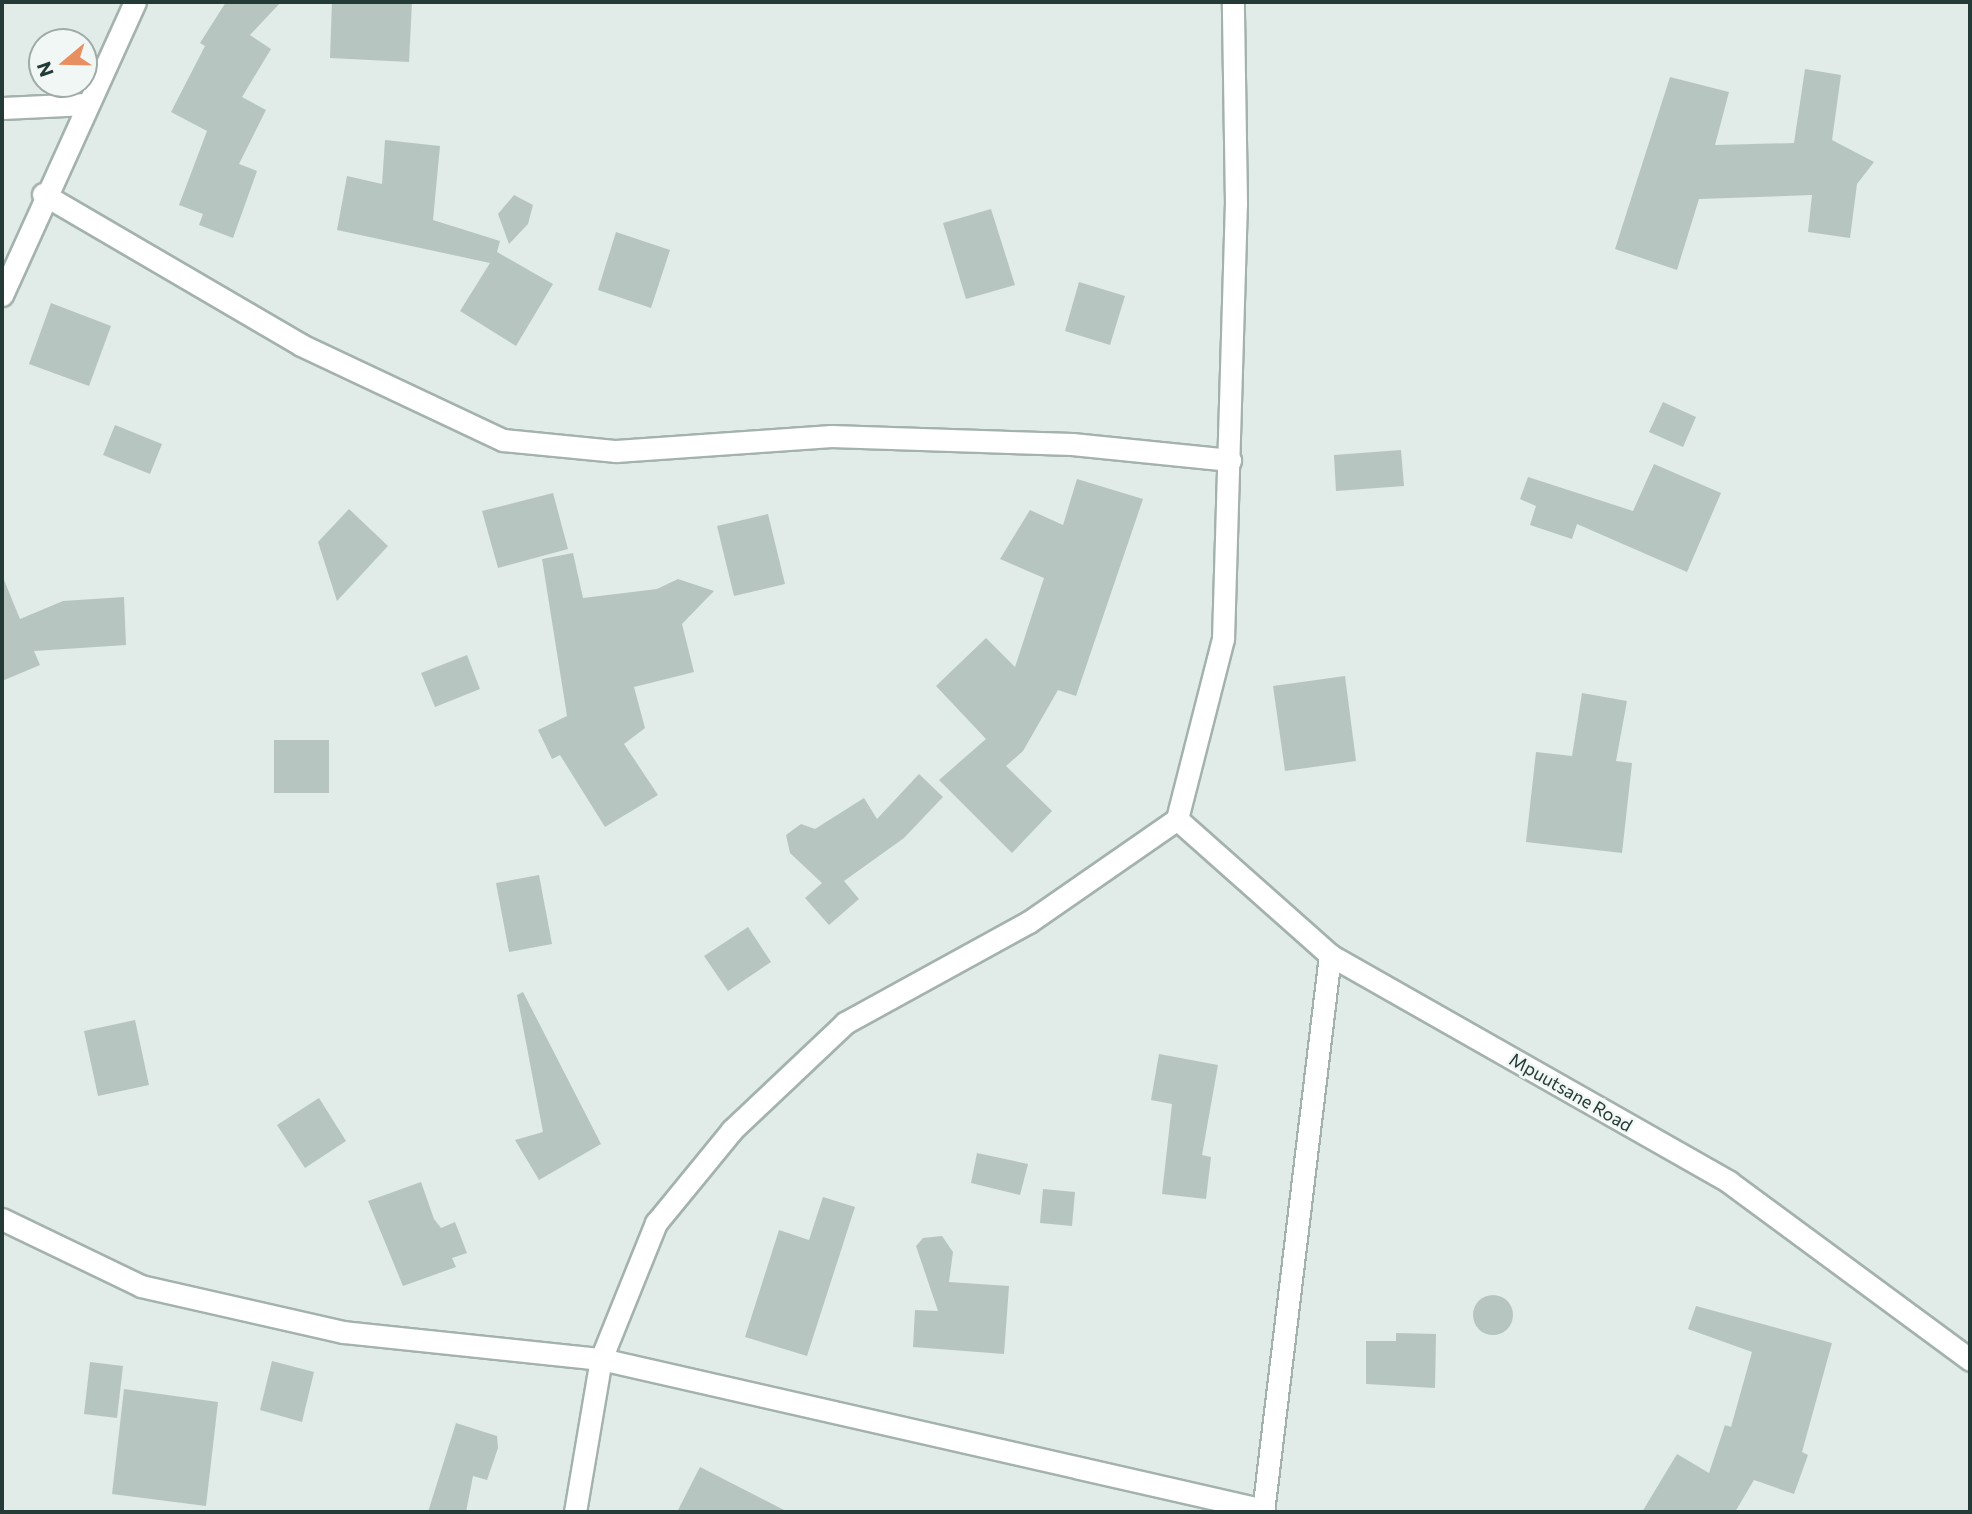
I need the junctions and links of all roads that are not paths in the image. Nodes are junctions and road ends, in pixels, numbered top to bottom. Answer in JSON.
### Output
{"nodes":[{"id":1,"x":135,"y":2,"type":"edge"},
{"id":2,"x":1233,"y":2,"type":"edge"},
{"id":3,"x":87,"y":104,"type":"junction"},
{"id":4,"x":2,"y":108,"type":"edge"},
{"id":5,"x":43,"y":194,"type":"junction"},
{"id":6,"x":2,"y":295,"type":"edge"},
{"id":7,"x":1230,"y":460,"type":"junction"},
{"id":8,"x":1177,"y":819,"type":"junction"},
{"id":9,"x":1330,"y":955,"type":"junction"},
{"id":10,"x":2,"y":1219,"type":"edge"},
{"id":11,"x":601,"y":1359,"type":"junction"},
{"id":12,"x":1970,"y":1360,"type":"edge"},
{"id":13,"x":1264,"y":1511,"type":"edge"},
{"id":14,"x":575,"y":1512,"type":"edge"}],
"edges":[{"from":1,"to":3,"type":"street"},
{"from":2,"to":7,"type":"street"},
{"from":3,"to":4,"type":"street"},
{"from":3,"to":5,"type":"street"},
{"from":5,"to":6,"type":"street"},
{"from":5,"to":7,"type":"street"},
{"from":7,"to":8,"type":"street"},
{"from":8,"to":9,"type":"street","name":"Mpuutsane Road"},
{"from":8,"to":11,"type":"street"},
{"from":9,"to":12,"type":"street","name":"Mpuutsane Road"},
{"from":9,"to":13,"type":"street"},
{"from":10,"to":11,"type":"street"},
{"from":11,"to":13,"type":"street"},
{"from":11,"to":14,"type":"street"}]}
